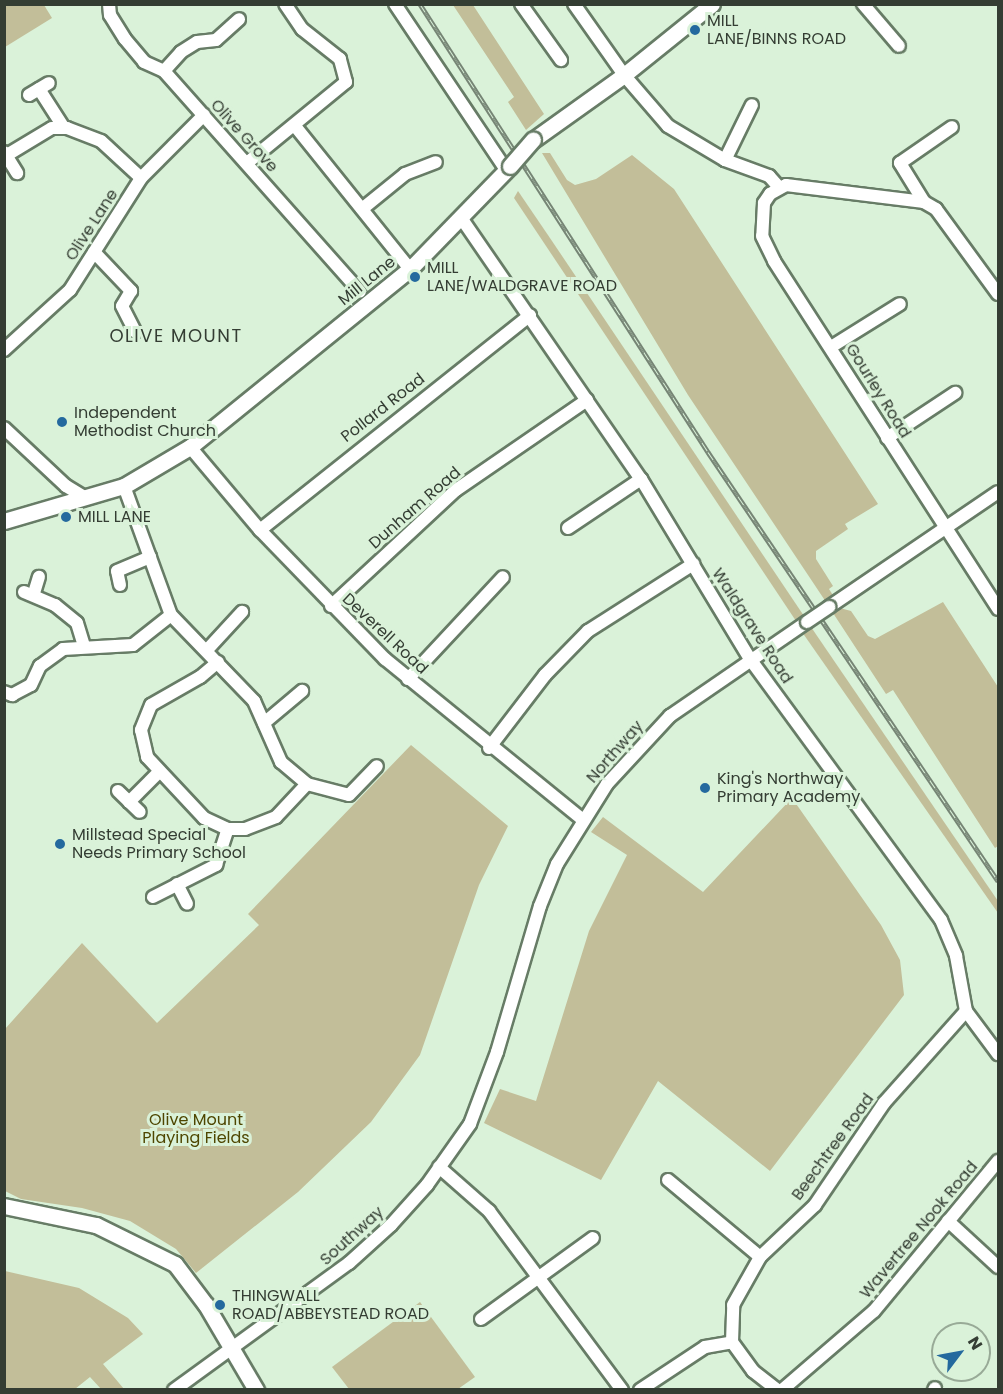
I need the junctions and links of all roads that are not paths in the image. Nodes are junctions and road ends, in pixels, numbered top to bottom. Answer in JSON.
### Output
{"nodes":[{"id":1,"x":100,"y":4,"type":"edge"},
{"id":2,"x":285,"y":4,"type":"edge"},
{"id":3,"x":395,"y":4,"type":"edge"},
{"id":4,"x":521,"y":4,"type":"edge"},
{"id":5,"x":574,"y":4,"type":"edge"},
{"id":6,"x":712,"y":4,"type":"edge"},
{"id":7,"x":863,"y":4,"type":"edge"},
{"id":8,"x":110,"y":10,"type":"edge"},
{"id":9,"x":240,"y":19,"type":"dead end"},
{"id":10,"x":899,"y":46,"type":"dead end"},
{"id":11,"x":554,"y":55,"type":"dead end"},
{"id":12,"x":164,"y":71,"type":"junction"},
{"id":13,"x":624,"y":75,"type":"junction"},
{"id":14,"x":39,"y":89,"type":"dead end"},
{"id":15,"x":752,"y":105,"type":"dead end"},
{"id":16,"x":204,"y":115,"type":"junction"},
{"id":17,"x":295,"y":126,"type":"junction"},
{"id":18,"x":952,"y":127,"type":"dead end"},
{"id":19,"x":64,"y":128,"type":"junction"},
{"id":20,"x":6,"y":154,"type":"edge"},
{"id":21,"x":725,"y":160,"type":"junction"},
{"id":22,"x":436,"y":162,"type":"dead end"},
{"id":23,"x":247,"y":163,"type":"junction"},
{"id":24,"x":508,"y":168,"type":"junction"},
{"id":25,"x":17,"y":173,"type":"dead end"},
{"id":26,"x":141,"y":178,"type":"junction"},
{"id":27,"x":779,"y":187,"type":"junction"},
{"id":28,"x":924,"y":202,"type":"junction"},
{"id":29,"x":362,"y":209,"type":"junction"},
{"id":30,"x":462,"y":219,"type":"junction"},
{"id":31,"x":94,"y":252,"type":"junction"},
{"id":32,"x":410,"y":269,"type":"junction"},
{"id":33,"x":360,"y":292,"type":"dead end"},
{"id":34,"x":999,"y":294,"type":"edge"},
{"id":35,"x":900,"y":304,"type":"dead end"},
{"id":36,"x":530,"y":315,"type":"junction"},
{"id":37,"x":135,"y":332,"type":"dead end"},
{"id":38,"x":831,"y":347,"type":"junction"},
{"id":39,"x":4,"y":350,"type":"edge"},
{"id":40,"x":955,"y":393,"type":"dead end"},
{"id":41,"x":586,"y":400,"type":"junction"},
{"id":42,"x":4,"y":428,"type":"edge"},
{"id":43,"x":887,"y":438,"type":"junction"},
{"id":44,"x":190,"y":447,"type":"junction"},
{"id":45,"x":641,"y":479,"type":"junction"},
{"id":46,"x":124,"y":486,"type":"junction"},
{"id":47,"x":999,"y":492,"type":"edge"},
{"id":48,"x":86,"y":498,"type":"junction"},
{"id":49,"x":4,"y":521,"type":"edge"},
{"id":50,"x":568,"y":528,"type":"dead end"},
{"id":51,"x":947,"y":529,"type":"junction"},
{"id":52,"x":260,"y":530,"type":"junction"},
{"id":53,"x":150,"y":557,"type":"junction"},
{"id":54,"x":693,"y":564,"type":"junction"},
{"id":55,"x":39,"y":577,"type":"dead end"},
{"id":56,"x":503,"y":578,"type":"dead end"},
{"id":57,"x":120,"y":585,"type":"dead end"},
{"id":58,"x":331,"y":606,"type":"junction"},
{"id":59,"x":999,"y":609,"type":"edge"},
{"id":60,"x":242,"y":612,"type":"dead end"},
{"id":61,"x":171,"y":615,"type":"junction"},
{"id":62,"x":84,"y":646,"type":"junction"},
{"id":63,"x":207,"y":650,"type":"junction"},
{"id":64,"x":750,"y":658,"type":"junction"},
{"id":65,"x":218,"y":662,"type":"junction"},
{"id":66,"x":408,"y":679,"type":"junction"},
{"id":67,"x":302,"y":691,"type":"dead end"},
{"id":68,"x":4,"y":692,"type":"edge"},
{"id":69,"x":264,"y":723,"type":"junction"},
{"id":70,"x":489,"y":748,"type":"junction"},
{"id":71,"x":377,"y":766,"type":"dead end"},
{"id":72,"x":159,"y":772,"type":"junction"},
{"id":73,"x":307,"y":784,"type":"junction"},
{"id":74,"x":118,"y":792,"type":"dead end"},
{"id":75,"x":129,"y":802,"type":"junction"},
{"id":76,"x":140,"y":812,"type":"dead end"},
{"id":77,"x":583,"y":820,"type":"junction"},
{"id":78,"x":228,"y":829,"type":"junction"},
{"id":79,"x":177,"y":884,"type":"junction"},
{"id":80,"x":153,"y":897,"type":"dead end"},
{"id":81,"x":187,"y":904,"type":"dead end"},
{"id":82,"x":966,"y":1011,"type":"junction"},
{"id":83,"x":999,"y":1054,"type":"edge"},
{"id":84,"x":470,"y":1124,"type":"joint"},
{"id":85,"x":999,"y":1161,"type":"edge"},
{"id":86,"x":440,"y":1167,"type":"junction"},
{"id":87,"x":668,"y":1180,"type":"dead end"},
{"id":88,"x":4,"y":1206,"type":"edge"},
{"id":89,"x":948,"y":1221,"type":"junction"},
{"id":90,"x":592,"y":1238,"type":"dead end"},
{"id":91,"x":760,"y":1257,"type":"junction"},
{"id":92,"x":999,"y":1267,"type":"edge"},
{"id":93,"x":538,"y":1279,"type":"junction"},
{"id":94,"x":481,"y":1319,"type":"dead end"},
{"id":95,"x":732,"y":1342,"type":"junction"},
{"id":96,"x":232,"y":1346,"type":"junction"},
{"id":97,"x":174,"y":1389,"type":"edge"},
{"id":98,"x":256,"y":1389,"type":"edge"},
{"id":99,"x":622,"y":1389,"type":"edge"},
{"id":100,"x":640,"y":1389,"type":"edge"},
{"id":101,"x":780,"y":1389,"type":"edge"}],
"edges":[{"from":1,"to":8,"type":"street","name":"Olive Grove"},
{"from":2,"to":17,"type":"street"},
{"from":3,"to":24,"type":"street"},
{"from":4,"to":11,"type":"street"},
{"from":5,"to":13,"type":"street"},
{"from":6,"to":13,"type":"street","name":"Mill Lane"},
{"from":7,"to":10,"type":"street"},
{"from":8,"to":12,"type":"street","name":"Olive Grove"},
{"from":9,"to":12,"type":"street"},
{"from":12,"to":16,"type":"street","name":"Olive Grove"},
{"from":13,"to":21,"type":"street"},
{"from":13,"to":24,"type":"street","name":"Mill Lane","bridge":true},
{"from":14,"to":19,"type":"street"},
{"from":15,"to":21,"type":"street"},
{"from":16,"to":23,"type":"street","name":"Olive Grove"},
{"from":16,"to":26,"type":"street","name":"Olive Lane"},
{"from":17,"to":23,"type":"street"},
{"from":17,"to":29,"type":"street"},
{"from":18,"to":28,"type":"street"},
{"from":19,"to":20,"type":"street"},
{"from":19,"to":26,"type":"street"},
{"from":20,"to":25,"type":"street"},
{"from":21,"to":27,"type":"street"},
{"from":22,"to":29,"type":"street"},
{"from":23,"to":33,"type":"street","name":"Olive Grove"},
{"from":24,"to":30,"type":"street","name":"Mill Lane"},
{"from":26,"to":31,"type":"street","name":"Olive Lane"},
{"from":27,"to":28,"type":"street"},
{"from":27,"to":38,"type":"street","name":"Gourley Road"},
{"from":28,"to":34,"type":"street"},
{"from":29,"to":32,"type":"street"},
{"from":30,"to":32,"type":"street","name":"Mill Lane"},
{"from":30,"to":36,"type":"street","name":"Waldgrave Road"},
{"from":31,"to":37,"type":"street"},
{"from":31,"to":39,"type":"street","name":"Olive Lane"},
{"from":32,"to":44,"type":"street","name":"Mill Lane"},
{"from":35,"to":38,"type":"street"},
{"from":36,"to":41,"type":"street","name":"Waldgrave Road"},
{"from":36,"to":52,"type":"street","name":"Pollard Road"},
{"from":38,"to":43,"type":"street","name":"Gourley Road"},
{"from":40,"to":43,"type":"street"},
{"from":41,"to":45,"type":"street","name":"Waldgrave Road"},
{"from":41,"to":58,"type":"street","name":"Dunham Road"},
{"from":42,"to":48,"type":"street"},
{"from":43,"to":51,"type":"street","name":"Gourley Road"},
{"from":44,"to":46,"type":"street","name":"Mill Lane"},
{"from":44,"to":52,"type":"street","name":"Deverell Road"},
{"from":45,"to":50,"type":"street"},
{"from":45,"to":54,"type":"street","name":"Waldgrave Road"},
{"from":46,"to":48,"type":"street","name":"Mill Lane"},
{"from":46,"to":53,"type":"street"},
{"from":47,"to":51,"type":"street","name":"Northway"},
{"from":48,"to":49,"type":"street","name":"Mill Lane"},
{"from":51,"to":59,"type":"street","name":"Gourley Road"},
{"from":51,"to":64,"type":"street","name":"Northway","bridge":true},
{"from":52,"to":58,"type":"street","name":"Deverell Road"},
{"from":53,"to":57,"type":"street"},
{"from":53,"to":61,"type":"street"},
{"from":54,"to":64,"type":"street","name":"Waldgrave Road"},
{"from":54,"to":70,"type":"street"},
{"from":55,"to":62,"type":"street"},
{"from":56,"to":66,"type":"street"},
{"from":58,"to":66,"type":"street","name":"Deverell Road"},
{"from":60,"to":63,"type":"street"},
{"from":61,"to":62,"type":"street"},
{"from":61,"to":63,"type":"street"},
{"from":62,"to":68,"type":"street"},
{"from":63,"to":65,"type":"street"},
{"from":64,"to":77,"type":"street","name":"Northway"},
{"from":64,"to":82,"type":"street","name":"Waldgrave Road"},
{"from":65,"to":69,"type":"street"},
{"from":65,"to":72,"type":"street"},
{"from":66,"to":70,"type":"street","name":"Deverell Road"},
{"from":67,"to":69,"type":"street"},
{"from":69,"to":73,"type":"street"},
{"from":70,"to":77,"type":"street","name":"Deverell Road"},
{"from":71,"to":73,"type":"street"},
{"from":72,"to":75,"type":"street"},
{"from":72,"to":78,"type":"street"},
{"from":73,"to":78,"type":"street"},
{"from":74,"to":75,"type":"street"},
{"from":75,"to":76,"type":"street"},
{"from":77,"to":84,"type":"street","name":"Northway"},
{"from":78,"to":79,"type":"street"},
{"from":79,"to":80,"type":"street"},
{"from":79,"to":81,"type":"street"},
{"from":82,"to":83,"type":"street","name":"Waldgrave Road"},
{"from":82,"to":91,"type":"street","name":"Beechtree Road"},
{"from":84,"to":86,"type":"street","name":"Southway"},
{"from":85,"to":89,"type":"street","name":"Wavertree Nook Road"},
{"from":86,"to":93,"type":"street"},
{"from":86,"to":96,"type":"street","name":"Southway"},
{"from":87,"to":91,"type":"street"},
{"from":88,"to":96,"type":"street"},
{"from":89,"to":92,"type":"street"},
{"from":89,"to":101,"type":"street","name":"Wavertree Nook Road"},
{"from":90,"to":93,"type":"street"},
{"from":91,"to":95,"type":"street","name":"Beechtree Road"},
{"from":93,"to":94,"type":"street"},
{"from":93,"to":99,"type":"street"},
{"from":95,"to":100,"type":"street"},
{"from":95,"to":101,"type":"street","name":"Wavertree Nook Road"},
{"from":96,"to":97,"type":"street","name":"Southway"},
{"from":96,"to":98,"type":"street"}]}
